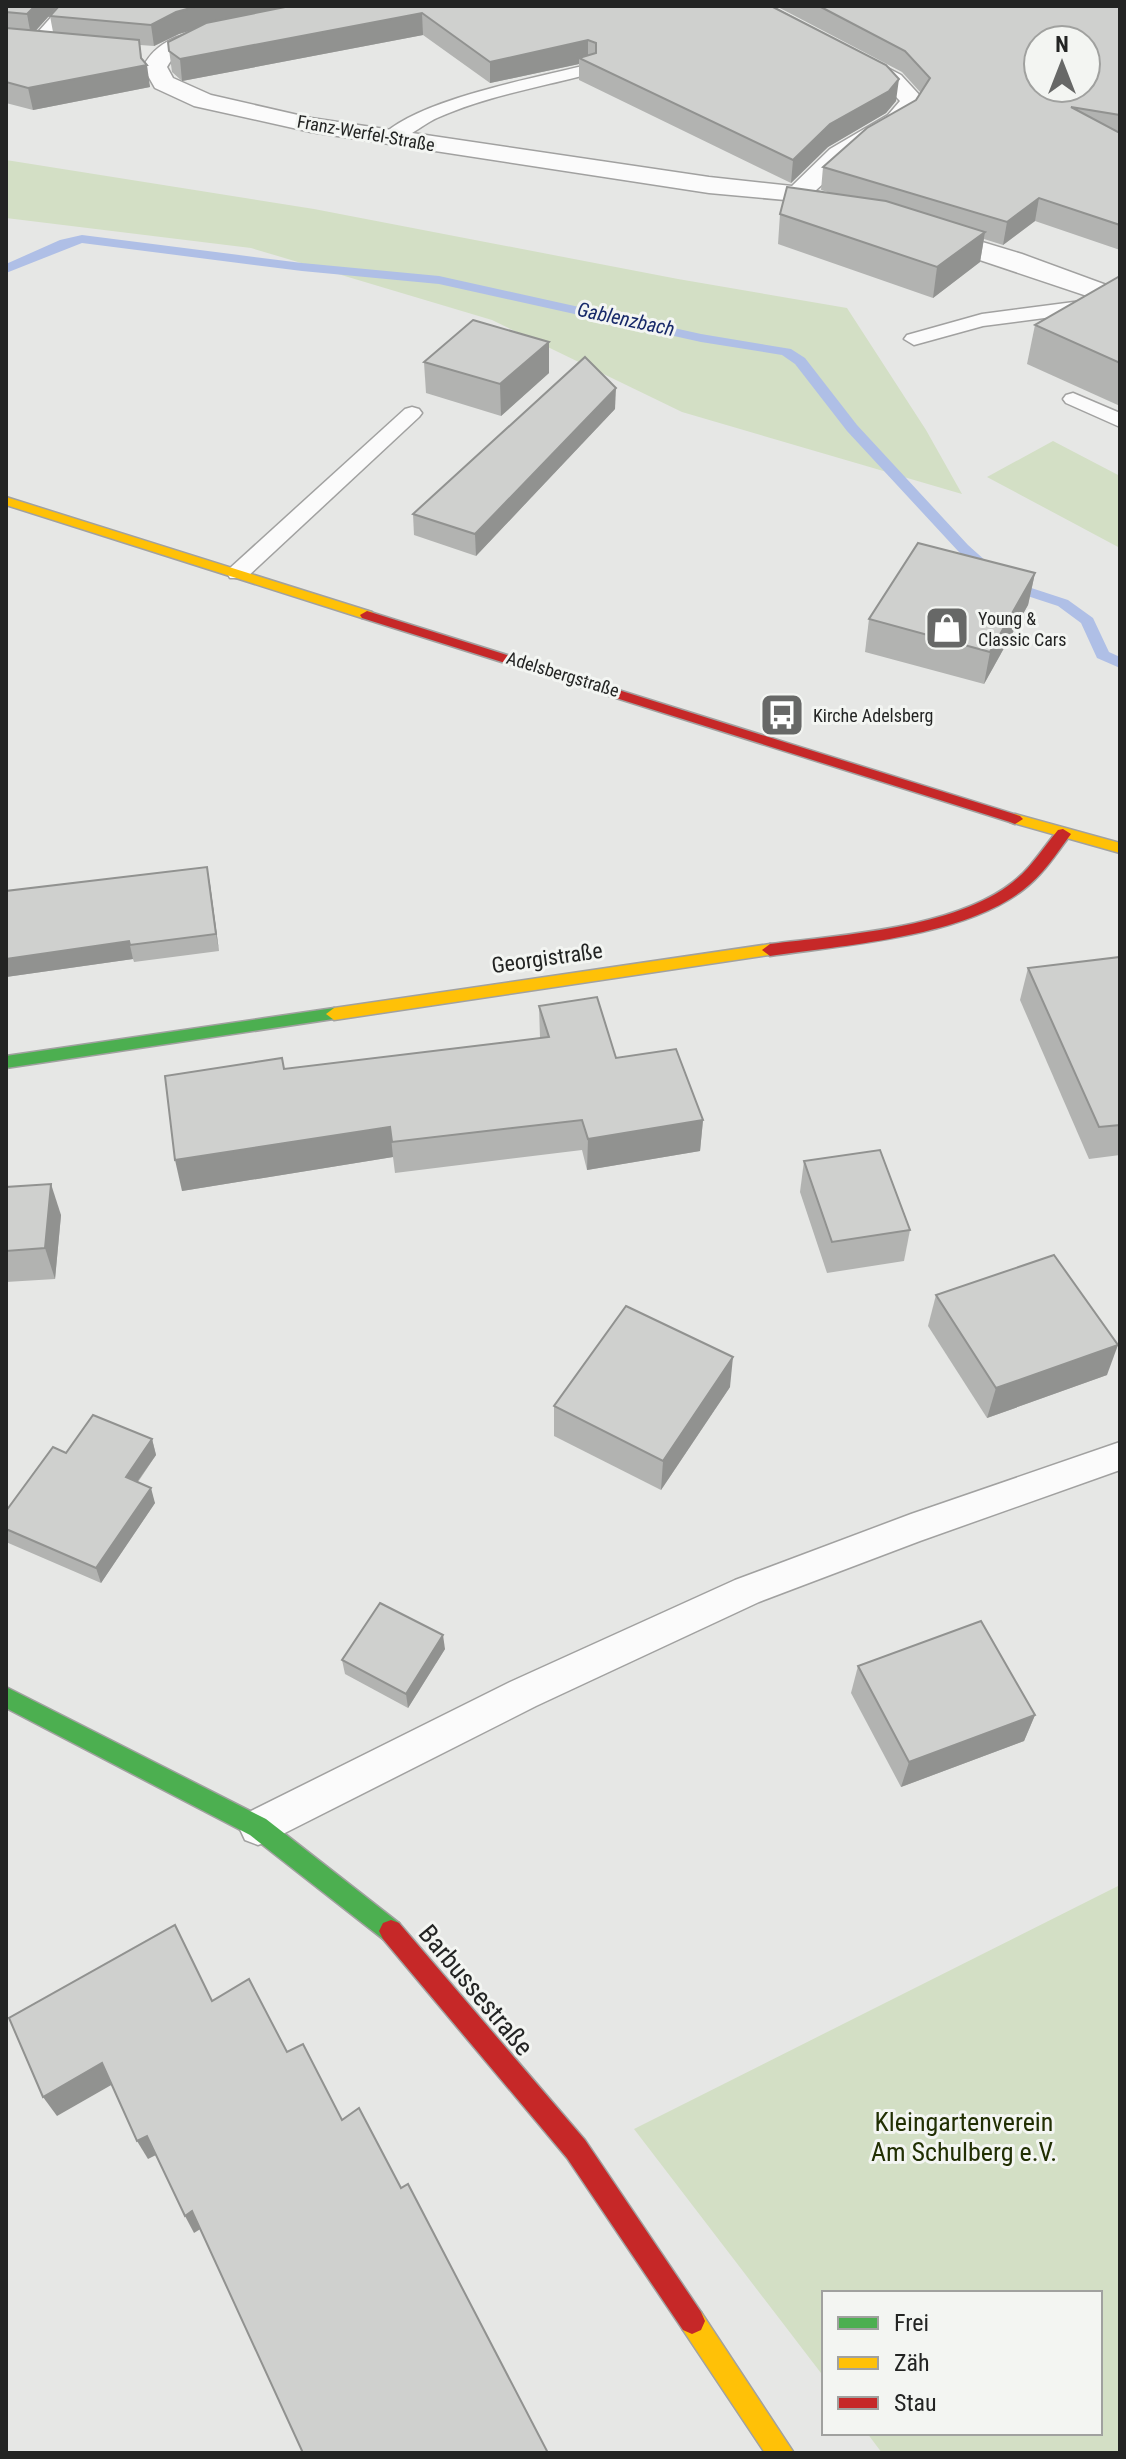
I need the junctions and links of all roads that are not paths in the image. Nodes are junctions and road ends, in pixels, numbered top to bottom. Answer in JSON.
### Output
{"nodes":[{"id":1,"x":69,"y":6,"type":"edge"},
{"id":2,"x":753,"y":6,"type":"edge"},
{"id":3,"x":243,"y":28,"type":"edge"},
{"id":4,"x":37,"y":44,"type":"edge"},
{"id":5,"x":587,"y":70,"type":"edge"},
{"id":6,"x":387,"y":139,"type":"junction"},
{"id":7,"x":799,"y":194,"type":"junction"},
{"id":8,"x":844,"y":208,"type":"edge"},
{"id":9,"x":905,"y":227,"type":"edge"},
{"id":10,"x":1120,"y":300,"type":"edge"},
{"id":11,"x":914,"y":339,"type":"dead end"},
{"id":12,"x":1073,"y":399,"type":"dead end"},
{"id":13,"x":412,"y":413,"type":"dead end"},
{"id":14,"x":1120,"y":421,"type":"edge"},
{"id":15,"x":6,"y":501,"type":"edge"},
{"id":16,"x":238,"y":573,"type":"junction"},
{"id":17,"x":1063,"y":834,"type":"junction"},
{"id":18,"x":1120,"y":848,"type":"edge"},
{"id":19,"x":6,"y":1062,"type":"edge"},
{"id":20,"x":1120,"y":1456,"type":"edge"},
{"id":21,"x":6,"y":1697,"type":"edge"},
{"id":22,"x":258,"y":1827,"type":"junction"},
{"id":23,"x":781,"y":2453,"type":"edge"}],
"edges":[{"from":1,"to":4,"type":"lane"},
{"from":2,"to":7,"type":"street"},
{"from":3,"to":6,"type":"street","name":"Franz-Werfel-Straße"},
{"from":5,"to":6,"type":"lane"},
{"from":6,"to":7,"type":"street","name":"Franz-Werfel-Straße"},
{"from":7,"to":8,"type":"street","name":"Franz-Werfel-Straße"},
{"from":9,"to":10,"type":"street"},
{"from":10,"to":11,"type":"lane"},
{"from":12,"to":14,"type":"lane"},
{"from":13,"to":16,"type":"lane"},
{"from":15,"to":16,"type":"street","name":"Adelsbergstraße"},
{"from":16,"to":17,"type":"street","name":"Adelsbergstraße"},
{"from":17,"to":18,"type":"street","name":"Adelsbergstraße"},
{"from":17,"to":19,"type":"street","name":"Georgistraße"},
{"from":20,"to":22,"type":"lane"},
{"from":21,"to":22,"type":"street","name":"Barbussestraße"},
{"from":22,"to":23,"type":"street","name":"Barbussestraße"}]}
